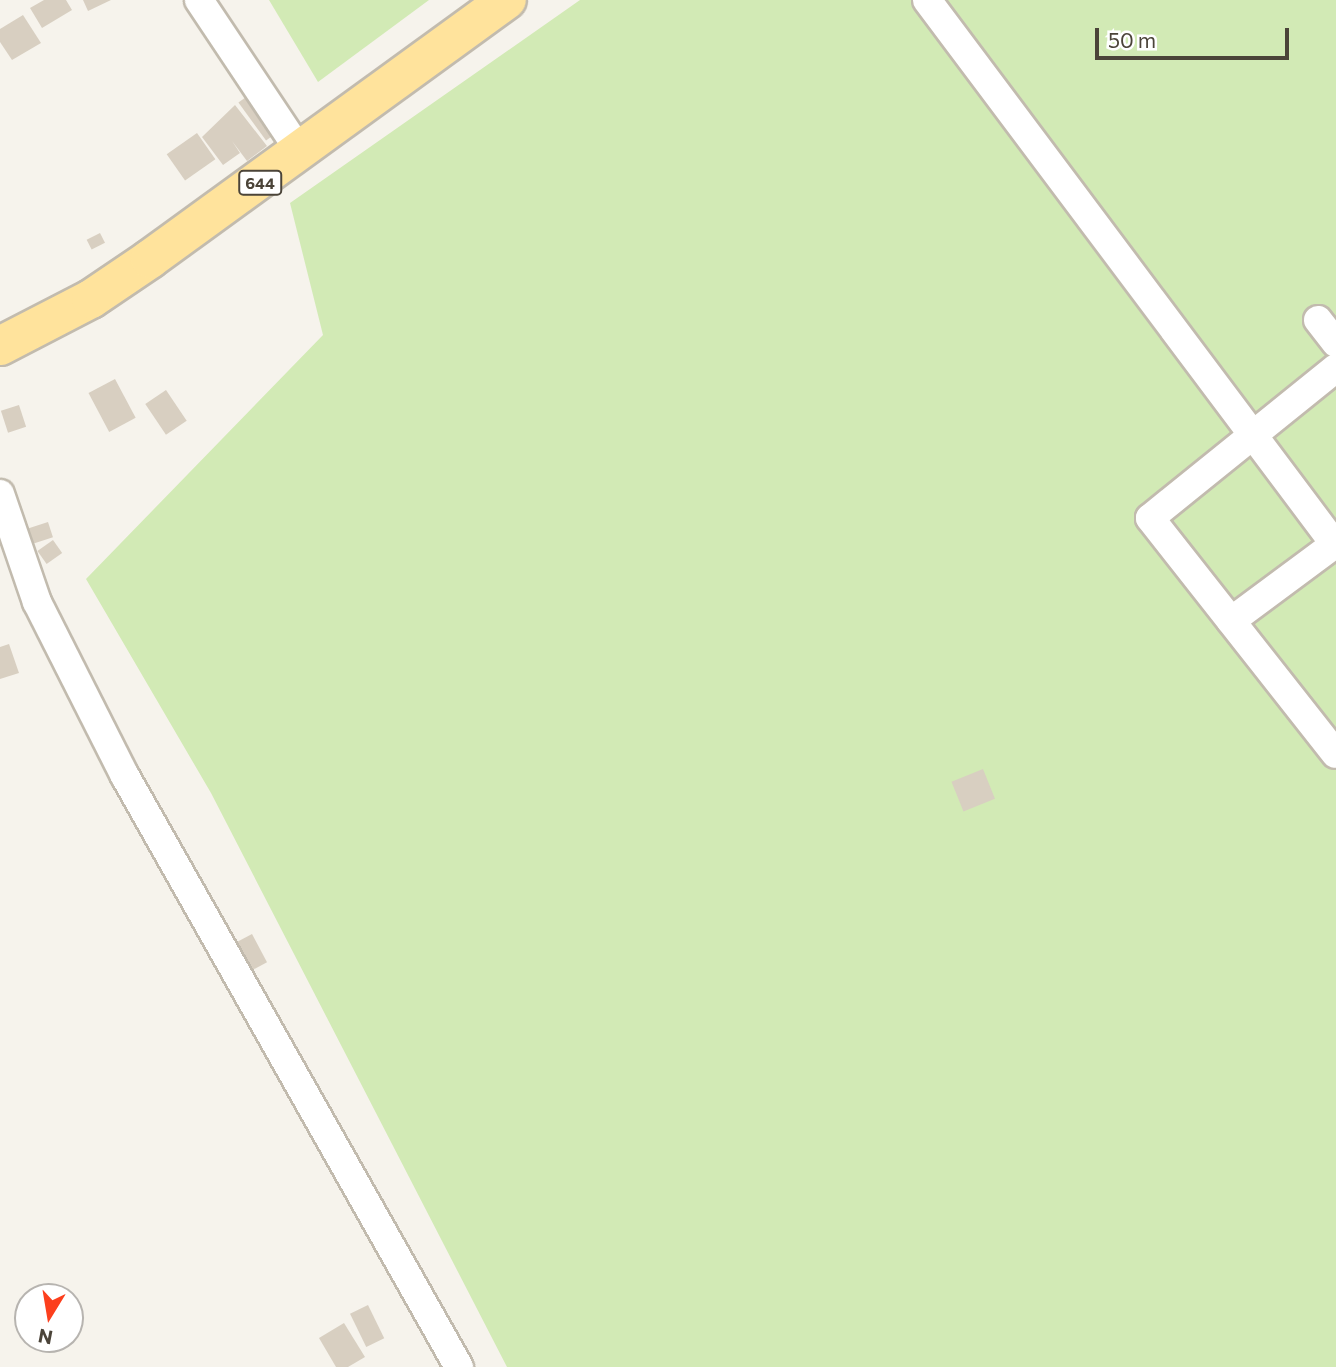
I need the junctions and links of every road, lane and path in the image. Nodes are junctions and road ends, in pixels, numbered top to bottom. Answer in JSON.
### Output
{"nodes":[{"id":1,"x":199,"y":0,"type":"edge"},
{"id":2,"x":507,"y":0,"type":"edge"},
{"id":3,"x":927,"y":0,"type":"edge"},
{"id":4,"x":301,"y":153,"type":"junction"},
{"id":5,"x":1318,"y":320,"type":"dead end"},
{"id":6,"x":1336,"y":343,"type":"edge"},
{"id":7,"x":0,"y":346,"type":"edge"},
{"id":8,"x":1336,"y":368,"type":"edge"},
{"id":9,"x":1252,"y":435,"type":"junction"},
{"id":10,"x":0,"y":495,"type":"edge"},
{"id":11,"x":1335,"y":545,"type":"edge"},
{"id":12,"x":1231,"y":621,"type":"junction"},
{"id":13,"x":1336,"y":754,"type":"edge"},
{"id":14,"x":458,"y":1367,"type":"edge"}],
"edges":[{"from":1,"to":4,"type":"street"},
{"from":2,"to":4,"type":"main road","number":"644"},
{"from":3,"to":9,"type":"street"},
{"from":4,"to":7,"type":"main road","number":"644"},
{"from":5,"to":6,"type":"street"},
{"from":8,"to":9,"type":"street"},
{"from":9,"to":11,"type":"street"},
{"from":9,"to":12,"type":"street"},
{"from":10,"to":14,"type":"street"},
{"from":11,"to":12,"type":"street"},
{"from":12,"to":13,"type":"street"}]}
